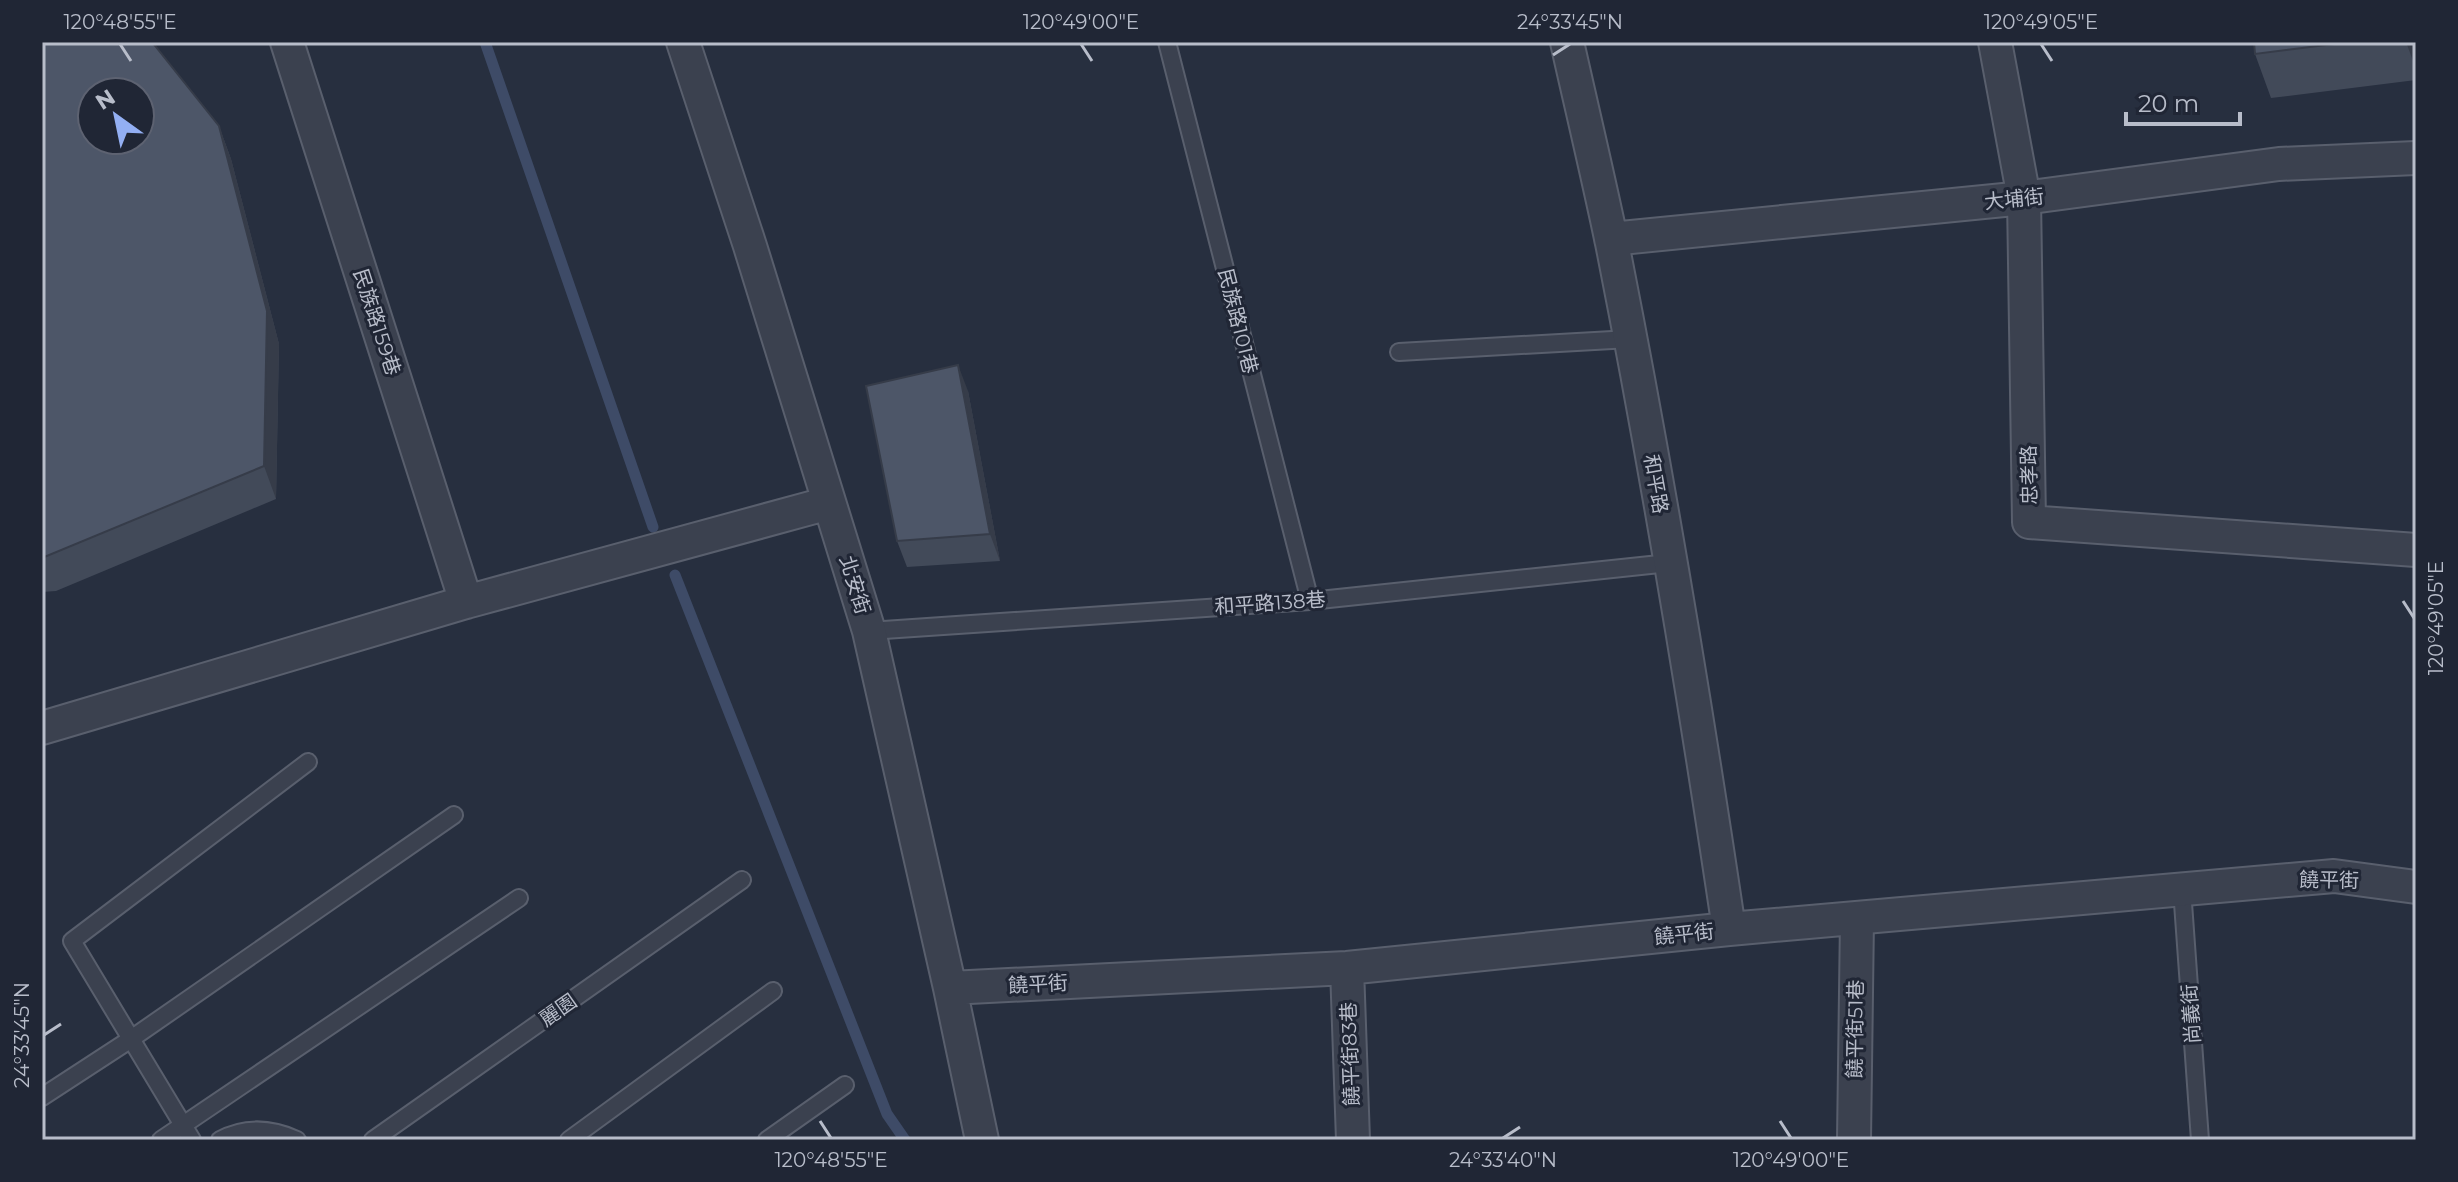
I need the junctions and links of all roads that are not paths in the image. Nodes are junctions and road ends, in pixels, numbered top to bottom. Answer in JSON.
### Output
{"nodes":[{"id":1,"x":287,"y":42,"type":"edge"},
{"id":2,"x":683,"y":42,"type":"edge"},
{"id":3,"x":1167,"y":42,"type":"edge"},
{"id":4,"x":1567,"y":42,"type":"edge"},
{"id":5,"x":1995,"y":42,"type":"edge"},
{"id":6,"x":2416,"y":158,"type":"edge"},
{"id":7,"x":2024,"y":198,"type":"junction"},
{"id":8,"x":1611,"y":239,"type":"junction"},
{"id":9,"x":1630,"y":339,"type":"junction"},
{"id":10,"x":1399,"y":352,"type":"dead end"},
{"id":11,"x":829,"y":503,"type":"junction"},
{"id":12,"x":2416,"y":550,"type":"edge"},
{"id":13,"x":1669,"y":563,"type":"junction"},
{"id":14,"x":1310,"y":601,"type":"junction"},
{"id":15,"x":466,"y":602,"type":"junction"},
{"id":16,"x":869,"y":631,"type":"junction"},
{"id":17,"x":42,"y":728,"type":"edge"},
{"id":18,"x":308,"y":762,"type":"dead end"},
{"id":19,"x":454,"y":815,"type":"dead end"},
{"id":20,"x":742,"y":880,"type":"dead end"},
{"id":21,"x":2416,"y":887,"type":"edge"},
{"id":22,"x":2182,"y":889,"type":"junction"},
{"id":23,"x":519,"y":898,"type":"dead end"},
{"id":24,"x":1857,"y":919,"type":"junction"},
{"id":25,"x":1729,"y":929,"type":"junction"},
{"id":26,"x":1347,"y":968,"type":"junction"},
{"id":27,"x":950,"y":988,"type":"junction"},
{"id":28,"x":773,"y":991,"type":"dead end"},
{"id":29,"x":131,"y":1039,"type":"junction"},
{"id":30,"x":845,"y":1085,"type":"dead end"},
{"id":31,"x":42,"y":1097,"type":"edge"},
{"id":32,"x":183,"y":1124,"type":"junction"},
{"id":33,"x":161,"y":1140,"type":"edge"},
{"id":34,"x":192,"y":1140,"type":"edge"},
{"id":35,"x":220,"y":1140,"type":"edge"},
{"id":36,"x":297,"y":1140,"type":"edge"},
{"id":37,"x":373,"y":1140,"type":"edge"},
{"id":38,"x":569,"y":1140,"type":"edge"},
{"id":39,"x":767,"y":1140,"type":"edge"},
{"id":40,"x":982,"y":1140,"type":"edge"},
{"id":41,"x":1353,"y":1140,"type":"edge"},
{"id":42,"x":1854,"y":1140,"type":"edge"},
{"id":43,"x":2200,"y":1140,"type":"edge"}],
"edges":[{"from":1,"to":15,"type":"street","name":"民族路159巷"},
{"from":2,"to":11,"type":"street","name":"北安街"},
{"from":3,"to":14,"type":"lane","name":"民族路101巷"},
{"from":4,"to":8,"type":"street","name":"和平路"},
{"from":5,"to":7,"type":"street","name":"忠孝路"},
{"from":6,"to":7,"type":"street","name":"大埔街"},
{"from":7,"to":8,"type":"street","name":"大埔街"},
{"from":7,"to":12,"type":"street","name":"忠孝路"},
{"from":8,"to":9,"type":"street","name":"和平路"},
{"from":9,"to":10,"type":"lane"},
{"from":9,"to":13,"type":"street","name":"和平路"},
{"from":11,"to":15,"type":"street"},
{"from":11,"to":16,"type":"street","name":"北安街"},
{"from":13,"to":14,"type":"lane","name":"和平路138巷"},
{"from":13,"to":25,"type":"street","name":"和平路"},
{"from":14,"to":16,"type":"lane","name":"和平路138巷"},
{"from":15,"to":17,"type":"street"},
{"from":16,"to":27,"type":"street","name":"北安街"},
{"from":18,"to":29,"type":"lane"},
{"from":19,"to":29,"type":"lane"},
{"from":20,"to":37,"type":"lane","name":"麗園"},
{"from":21,"to":22,"type":"street","name":"饒平街"},
{"from":22,"to":24,"type":"street","name":"饒平街"},
{"from":22,"to":43,"type":"lane","name":"尚義街"},
{"from":23,"to":32,"type":"lane"},
{"from":24,"to":25,"type":"street","name":"饒平街"},
{"from":24,"to":42,"type":"street","name":"饒平街51巷"},
{"from":25,"to":26,"type":"street","name":"饒平街"},
{"from":26,"to":27,"type":"street","name":"饒平街"},
{"from":26,"to":41,"type":"street","name":"饒平街83巷"},
{"from":27,"to":40,"type":"street","name":"北安街"},
{"from":28,"to":38,"type":"lane"},
{"from":29,"to":31,"type":"lane"},
{"from":29,"to":32,"type":"lane"},
{"from":30,"to":39,"type":"lane"},
{"from":32,"to":33,"type":"lane"},
{"from":32,"to":34,"type":"lane"},
{"from":35,"to":36,"type":"lane"}]}
